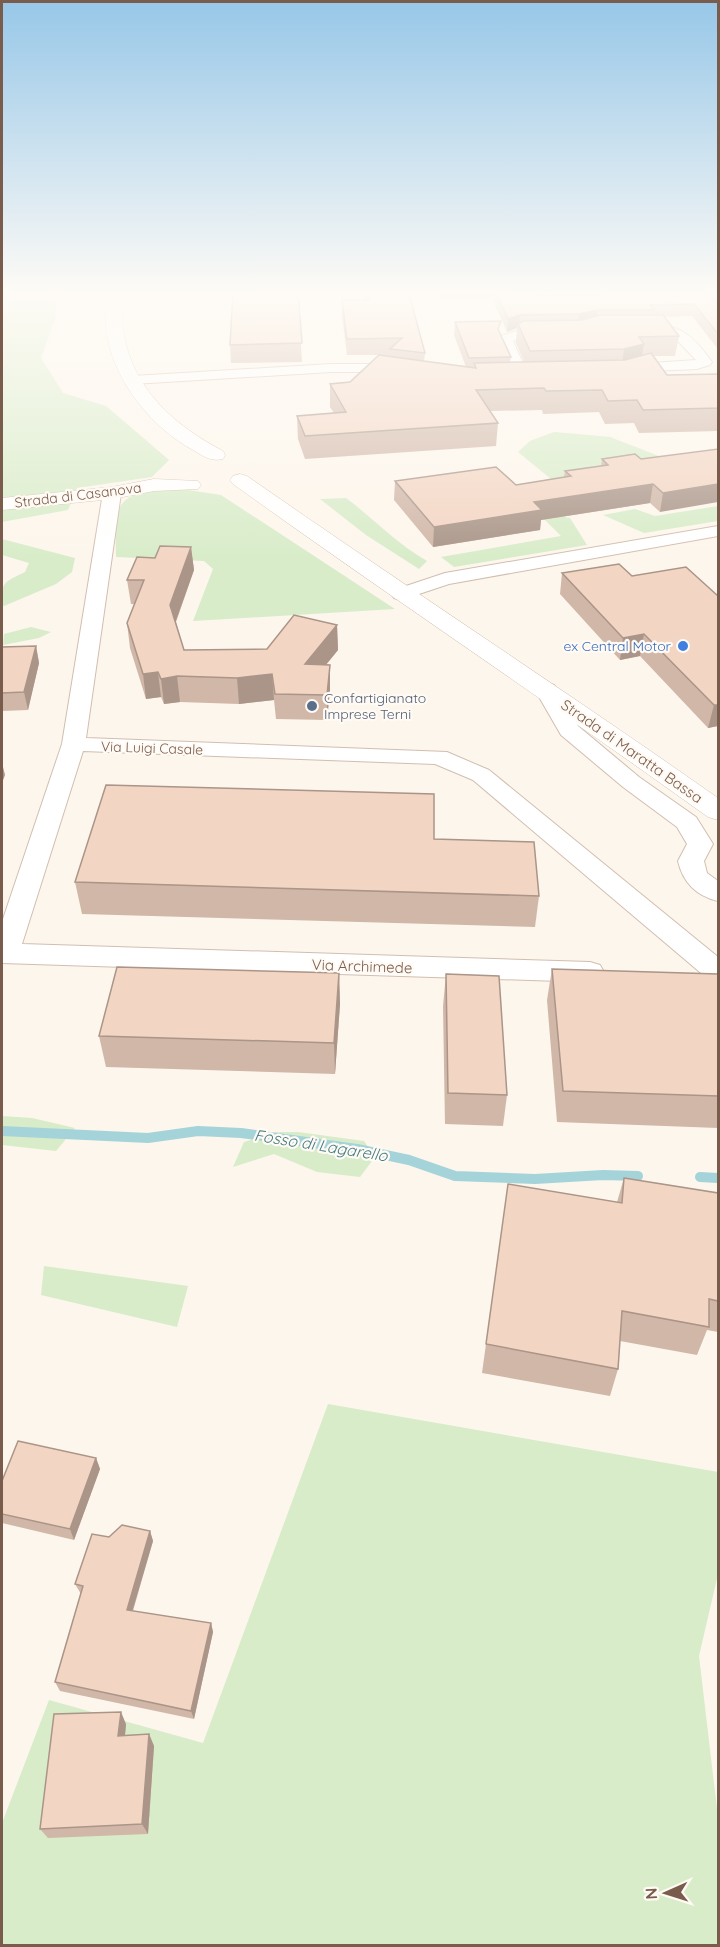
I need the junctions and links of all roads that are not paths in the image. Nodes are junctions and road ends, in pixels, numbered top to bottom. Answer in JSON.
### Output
{"nodes":[{"id":1,"x":120,"y":381,"type":"edge"},
{"id":2,"x":124,"y":381,"type":"edge"},
{"id":3,"x":216,"y":455,"type":"junction"},
{"id":4,"x":180,"y":466,"type":"junction"},
{"id":5,"x":231,"y":475,"type":"junction"},
{"id":6,"x":154,"y":485,"type":"junction"},
{"id":7,"x":192,"y":485,"type":"junction"},
{"id":8,"x":111,"y":493,"type":"junction"},
{"id":9,"x":2,"y":504,"type":"edge"},
{"id":10,"x":718,"y":531,"type":"edge"},
{"id":11,"x":396,"y":590,"type":"junction"},
{"id":12,"x":546,"y":690,"type":"junction"},
{"id":13,"x":74,"y":744,"type":"junction"},
{"id":14,"x":718,"y":811,"type":"edge"},
{"id":15,"x":709,"y":842,"type":"edge"},
{"id":16,"x":718,"y":892,"type":"edge"},
{"id":17,"x":3,"y":953,"type":"edge"},
{"id":18,"x":613,"y":972,"type":"edge"},
{"id":19,"x":683,"y":974,"type":"edge"},
{"id":20,"x":718,"y":974,"type":"edge"}],
"edges":[{"from":1,"to":4,"type":"main road","name":"Strada di Maratta Bassa"},
{"from":2,"to":3,"type":"main road","name":"Strada di Maratta Bassa"},
{"from":3,"to":4,"type":"main road","name":"Strada di Maratta Bassa"},
{"from":3,"to":5,"type":"main road","name":"Strada di Maratta Bassa"},
{"from":4,"to":6,"type":"main road","name":"Strada di Casanova"},
{"from":4,"to":7,"type":"main road","name":"Strada di Maratta Bassa"},
{"from":5,"to":7,"type":"main road","name":"Strada di Maratta Bassa"},
{"from":5,"to":11,"type":"main road","name":"Strada di Maratta Bassa"},
{"from":6,"to":7,"type":"main road","name":"Strada di Casanova"},
{"from":6,"to":8,"type":"main road","name":"Strada di Casanova"},
{"from":8,"to":9,"type":"main road","name":"Strada di Casanova"},
{"from":8,"to":13,"type":"street"},
{"from":10,"to":11,"type":"street"},
{"from":11,"to":12,"type":"main road","name":"Strada di Maratta Bassa"},
{"from":12,"to":14,"type":"main road","name":"Strada di Maratta Bassa"},
{"from":12,"to":15,"type":"street","name":"Strada di Maratta Bassa"},
{"from":13,"to":17,"type":"street","name":"Via Archimede"},
{"from":13,"to":20,"type":"street","name":"Via Luigi Casale"},
{"from":15,"to":16,"type":"street","name":"Strada di Maratta Bassa"},
{"from":17,"to":18,"type":"street","name":"Via Archimede"},
{"from":19,"to":20,"type":"street"}]}
